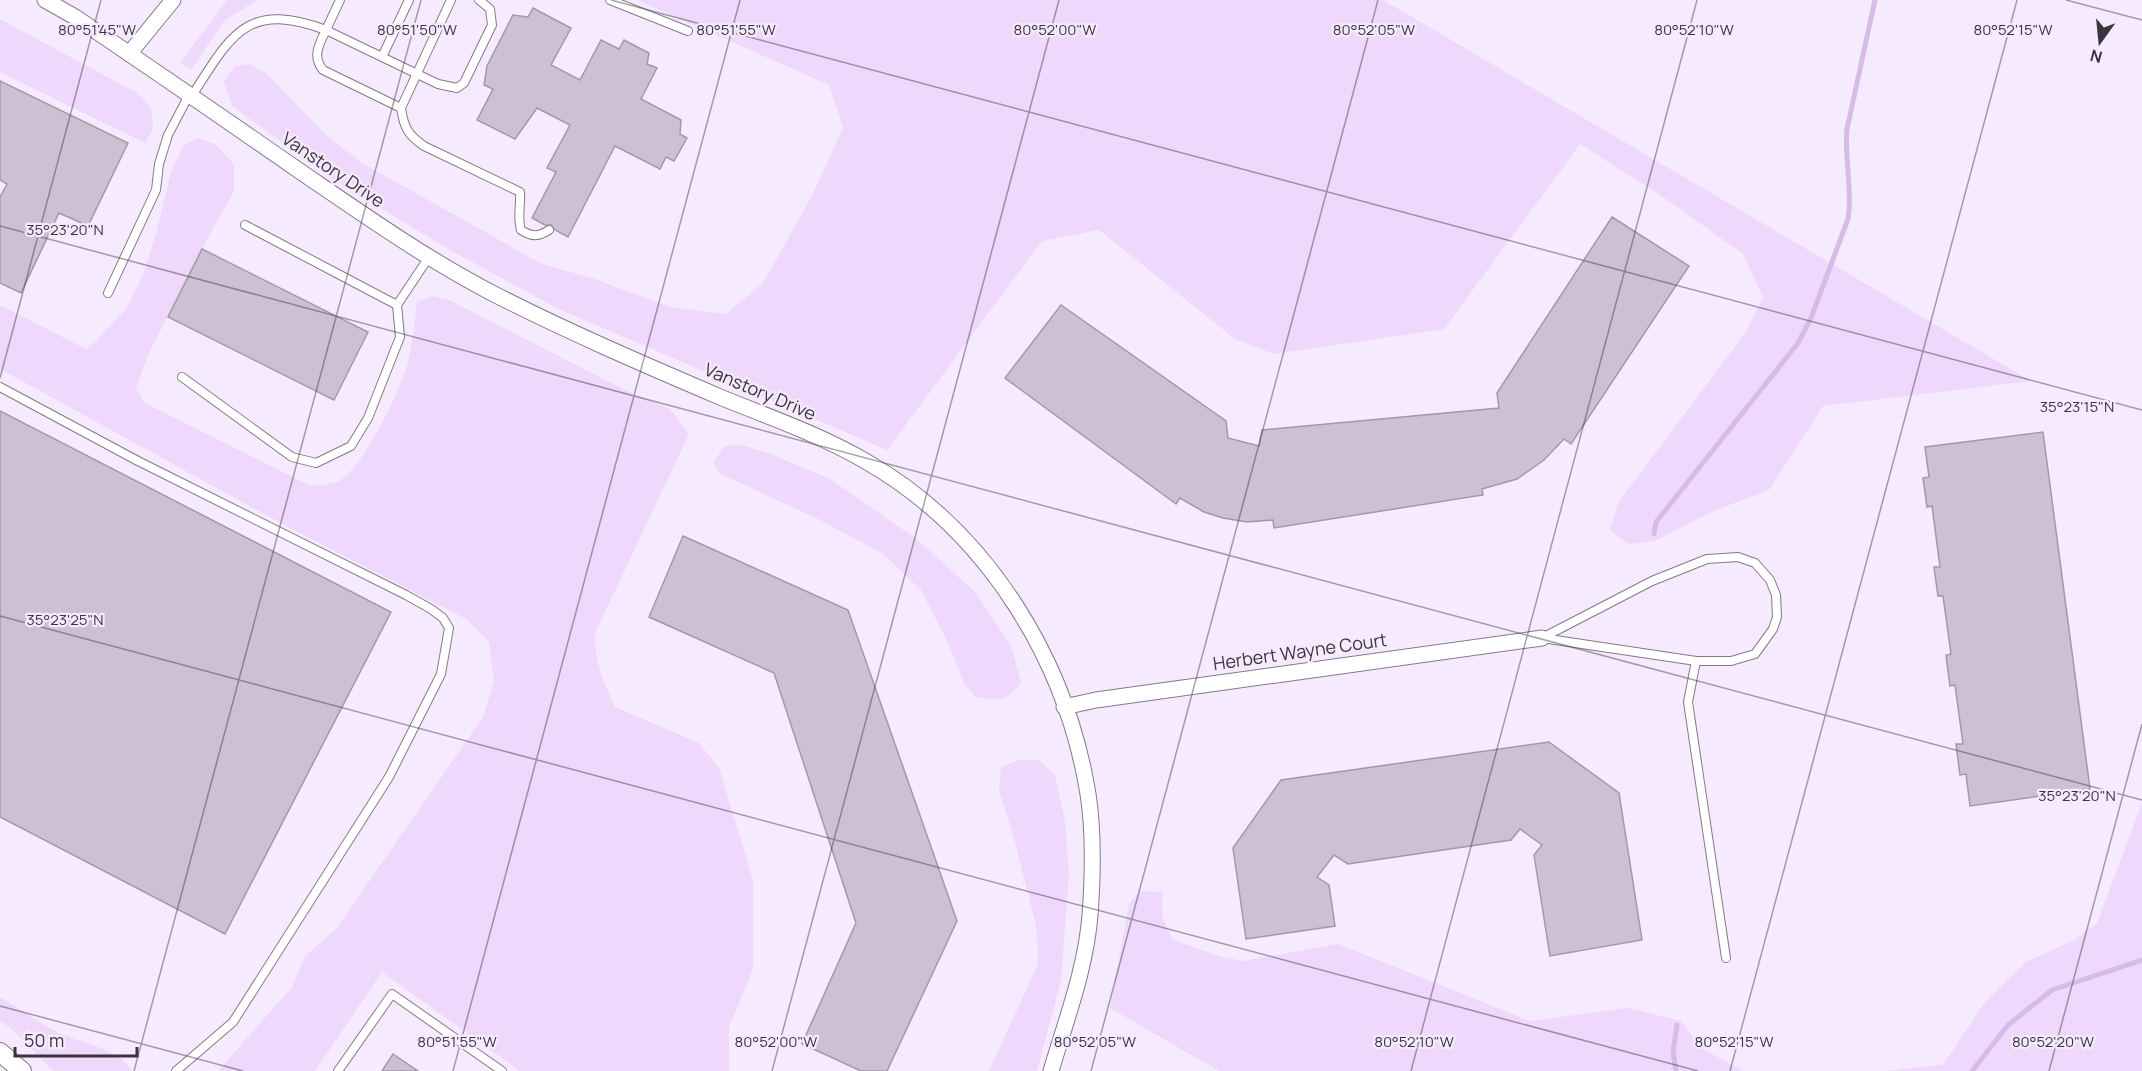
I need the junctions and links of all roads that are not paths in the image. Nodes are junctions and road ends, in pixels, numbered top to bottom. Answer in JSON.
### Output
{"nodes":[{"id":1,"x":173,"y":0,"type":"edge"},
{"id":2,"x":340,"y":0,"type":"edge"},
{"id":3,"x":409,"y":0,"type":"edge"},
{"id":4,"x":452,"y":0,"type":"edge"},
{"id":5,"x":479,"y":0,"type":"edge"},
{"id":6,"x":610,"y":0,"type":"edge"},
{"id":7,"x":52,"y":2,"type":"edge"},
{"id":8,"x":326,"y":30,"type":"junction"},
{"id":9,"x":688,"y":32,"type":"dead end"},
{"id":10,"x":129,"y":54,"type":"junction"},
{"id":11,"x":382,"y":57,"type":"junction"},
{"id":12,"x":417,"y":74,"type":"junction"},
{"id":13,"x":190,"y":96,"type":"junction"},
{"id":14,"x":401,"y":108,"type":"junction"},
{"id":15,"x":245,"y":225,"type":"dead end"},
{"id":16,"x":549,"y":230,"type":"dead end"},
{"id":17,"x":429,"y":257,"type":"junction"},
{"id":18,"x":108,"y":293,"type":"dead end"},
{"id":19,"x":397,"y":304,"type":"junction"},
{"id":20,"x":182,"y":377,"type":"dead end"},
{"id":21,"x":0,"y":387,"type":"edge"},
{"id":22,"x":1542,"y":638,"type":"junction"},
{"id":23,"x":1696,"y":661,"type":"junction"},
{"id":24,"x":1064,"y":707,"type":"junction"},
{"id":25,"x":1726,"y":958,"type":"dead end"},
{"id":26,"x":0,"y":1052,"type":"edge"},
{"id":27,"x":22,"y":1071,"type":"edge"},
{"id":28,"x":176,"y":1071,"type":"edge"},
{"id":29,"x":338,"y":1071,"type":"edge"},
{"id":30,"x":502,"y":1071,"type":"edge"},
{"id":31,"x":1051,"y":1071,"type":"edge"}],
"edges":[{"from":1,"to":10,"type":"street"},
{"from":2,"to":8,"type":"lane"},
{"from":3,"to":11,"type":"lane"},
{"from":4,"to":12,"type":"lane"},
{"from":5,"to":12,"type":"lane"},
{"from":6,"to":9,"type":"lane"},
{"from":7,"to":10,"type":"street","name":"Vanstory Drive"},
{"from":8,"to":11,"type":"lane"},
{"from":8,"to":13,"type":"lane"},
{"from":8,"to":14,"type":"lane"},
{"from":10,"to":13,"type":"street","name":"Vanstory Drive"},
{"from":11,"to":12,"type":"lane"},
{"from":12,"to":14,"type":"lane"},
{"from":13,"to":17,"type":"street","name":"Vanstory Drive"},
{"from":13,"to":18,"type":"lane"},
{"from":14,"to":16,"type":"lane"},
{"from":15,"to":19,"type":"lane"},
{"from":17,"to":19,"type":"lane"},
{"from":17,"to":24,"type":"street","name":"Vanstory Drive"},
{"from":19,"to":20,"type":"lane"},
{"from":21,"to":28,"type":"lane"},
{"from":22,"to":23,"type":"lane"},
{"from":22,"to":23,"type":"lane"},
{"from":22,"to":24,"type":"street","name":"Herbert Wayne Court"},
{"from":23,"to":25,"type":"lane"},
{"from":24,"to":31,"type":"street","name":"Vanstory Drive"},
{"from":26,"to":27,"type":"street"},
{"from":29,"to":30,"type":"lane"}]}
